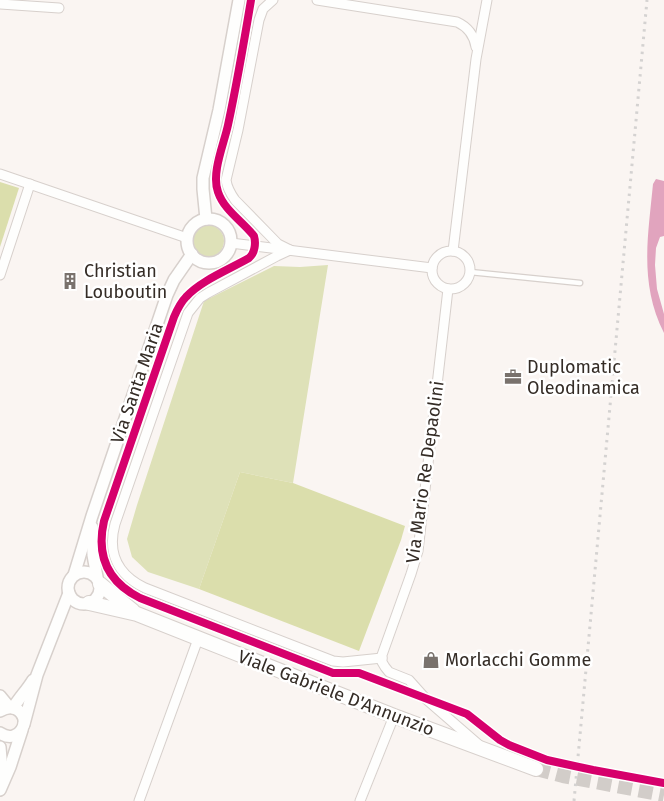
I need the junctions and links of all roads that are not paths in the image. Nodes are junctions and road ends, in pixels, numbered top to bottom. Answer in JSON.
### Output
{"nodes":[{"id":1,"x":238,"y":0,"type":"edge"},
{"id":2,"x":273,"y":0,"type":"edge"},
{"id":3,"x":317,"y":0,"type":"edge"},
{"id":4,"x":487,"y":0,"type":"edge"},
{"id":5,"x":0,"y":4,"type":"edge"},
{"id":6,"x":59,"y":8,"type":"dead end"},
{"id":7,"x":476,"y":59,"type":"junction"},
{"id":8,"x":0,"y":174,"type":"edge"},
{"id":9,"x":30,"y":184,"type":"junction"},
{"id":10,"x":206,"y":219,"type":"junction"},
{"id":11,"x":187,"y":238,"type":"junction"},
{"id":12,"x":231,"y":243,"type":"junction"},
{"id":13,"x":290,"y":250,"type":"junction"},
{"id":14,"x":453,"y":251,"type":"junction"},
{"id":15,"x":192,"y":254,"type":"junction"},
{"id":16,"x":2,"y":261,"type":"edge"},
{"id":17,"x":432,"y":268,"type":"junction"},
{"id":18,"x":470,"y":272,"type":"junction"},
{"id":19,"x":0,"y":275,"type":"edge"},
{"id":20,"x":580,"y":283,"type":"dead end"},
{"id":21,"x":448,"y":289,"type":"junction"},
{"id":22,"x":92,"y":516,"type":"junction"},
{"id":23,"x":74,"y":575,"type":"junction"},
{"id":24,"x":99,"y":581,"type":"junction"},
{"id":25,"x":69,"y":593,"type":"junction"},
{"id":26,"x":84,"y":603,"type":"junction"},
{"id":27,"x":137,"y":614,"type":"junction"},
{"id":28,"x":55,"y":627,"type":"junction"},
{"id":29,"x":198,"y":639,"type":"junction"},
{"id":30,"x":382,"y":658,"type":"junction"},
{"id":31,"x":37,"y":675,"type":"junction"},
{"id":32,"x":0,"y":696,"type":"edge"},
{"id":33,"x":8,"y":709,"type":"edge"},
{"id":34,"x":394,"y":716,"type":"junction"},
{"id":35,"x":23,"y":727,"type":"junction"},
{"id":36,"x":0,"y":733,"type":"edge"},
{"id":37,"x":0,"y":747,"type":"edge"},
{"id":38,"x":486,"y":750,"type":"junction"},
{"id":39,"x":536,"y":769,"type":"tunnel mouth"},
{"id":40,"x":0,"y":772,"type":"edge"},
{"id":41,"x":0,"y":790,"type":"edge"},
{"id":42,"x":139,"y":801,"type":"edge"},
{"id":43,"x":360,"y":801,"type":"edge"}],
"edges":[{"from":1,"to":10,"type":"street"},
{"from":2,"to":13,"type":"street"},
{"from":3,"to":7,"type":"street"},
{"from":4,"to":7,"type":"street"},
{"from":5,"to":6,"type":"street"},
{"from":7,"to":14,"type":"street"},
{"from":8,"to":9,"type":"street"},
{"from":9,"to":11,"type":"street"},
{"from":9,"to":16,"type":"street"},
{"from":10,"to":11,"type":"street"},
{"from":10,"to":12,"type":"street"},
{"from":11,"to":15,"type":"street"},
{"from":12,"to":13,"type":"street"},
{"from":12,"to":15,"type":"street"},
{"from":13,"to":17,"type":"street"},
{"from":13,"to":30,"type":"street"},
{"from":14,"to":17,"type":"street"},
{"from":14,"to":18,"type":"street"},
{"from":15,"to":22,"type":"street","name":"Via Santa Maria"},
{"from":16,"to":19,"type":"street"},
{"from":17,"to":21,"type":"street"},
{"from":18,"to":20,"type":"lane"},
{"from":18,"to":21,"type":"street"},
{"from":21,"to":30,"type":"street","name":"Via Mario Re Depaolini"},
{"from":22,"to":23,"type":"street","name":"Via Santa Maria"},
{"from":22,"to":24,"type":"street","name":"Via Santa Maria"},
{"from":23,"to":24,"type":"street"},
{"from":23,"to":25,"type":"street","name":"Via Santa Maria"},
{"from":24,"to":26,"type":"street","name":"Via Santa Maria"},
{"from":24,"to":27,"type":"main road","name":"Viale Gabriele D'Annunzio"},
{"from":25,"to":26,"type":"street"},
{"from":25,"to":28,"type":"street","name":"Via Santa Maria"},
{"from":26,"to":27,"type":"main road","name":"Viale Gabriele D'Annunzio"},
{"from":26,"to":28,"type":"street","name":"Via Santa Maria"},
{"from":27,"to":29,"type":"main road","name":"Viale Gabriele D'Annunzio"},
{"from":28,"to":31,"type":"street","name":"Via Santa Maria"},
{"from":29,"to":34,"type":"main road","name":"Viale Gabriele D'Annunzio"},
{"from":29,"to":42,"type":"street"},
{"from":30,"to":38,"type":"street"},
{"from":31,"to":33,"type":"street","name":"Via Santa Maria"},
{"from":31,"to":35,"type":"street","name":"Via Santa Maria"},
{"from":32,"to":33,"type":"street"},
{"from":33,"to":35,"type":"street"},
{"from":34,"to":38,"type":"main road","name":"Viale Gabriele D'Annunzio"},
{"from":34,"to":43,"type":"street"},
{"from":35,"to":36,"type":"street"},
{"from":35,"to":41,"type":"street","name":"Via Santa Maria"},
{"from":37,"to":40,"type":"street"},
{"from":38,"to":39,"type":"main road","name":"Viale Gabriele D'Annunzio"}]}
